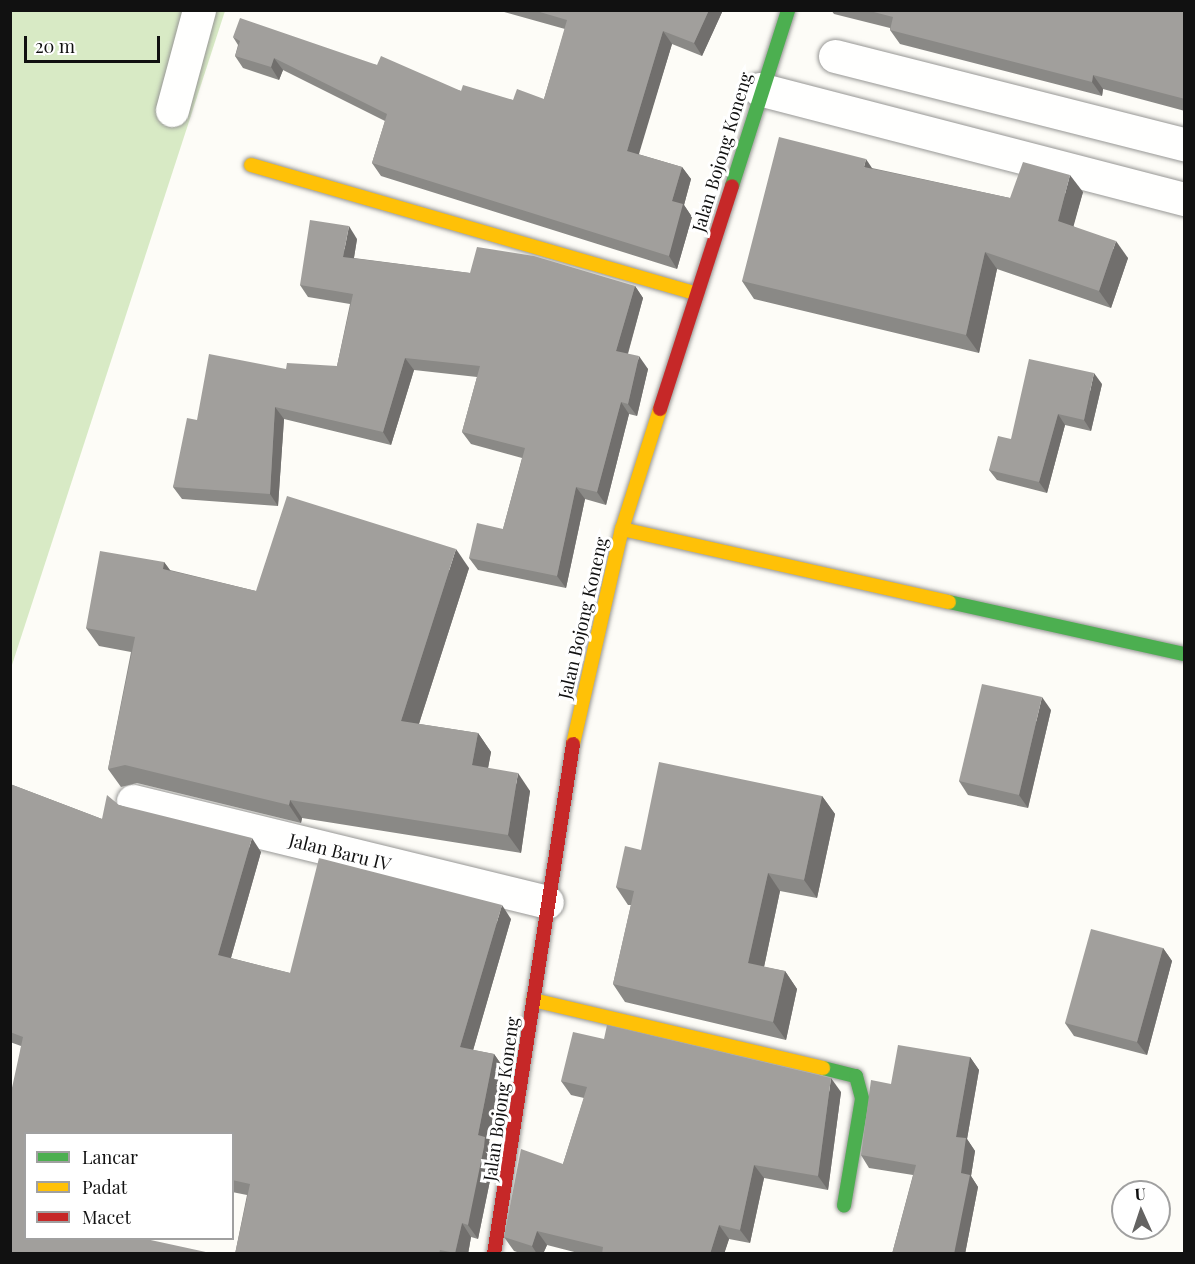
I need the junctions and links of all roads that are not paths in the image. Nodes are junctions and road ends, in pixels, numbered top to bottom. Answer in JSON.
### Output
{"nodes":[{"id":1,"x":199,"y":10,"type":"edge"},
{"id":2,"x":788,"y":10,"type":"edge"},
{"id":3,"x":835,"y":56,"type":"dead end"},
{"id":4,"x":759,"y":89,"type":"junction"},
{"id":5,"x":172,"y":110,"type":"dead end"},
{"id":6,"x":1185,"y":144,"type":"edge"},
{"id":7,"x":251,"y":165,"type":"dead end"},
{"id":8,"x":1185,"y":200,"type":"edge"},
{"id":9,"x":697,"y":294,"type":"junction"},
{"id":10,"x":622,"y":529,"type":"junction"},
{"id":11,"x":1185,"y":654,"type":"edge"},
{"id":12,"x":133,"y":801,"type":"dead end"},
{"id":13,"x":547,"y":902,"type":"junction"},
{"id":14,"x":533,"y":1000,"type":"junction"},
{"id":15,"x":843,"y":1205,"type":"dead end"},
{"id":16,"x":494,"y":1254,"type":"edge"}],
"edges":[{"from":1,"to":5,"type":"street"},
{"from":2,"to":4,"type":"street","name":"Jalan Bojong Koneng"},
{"from":3,"to":6,"type":"street"},
{"from":4,"to":8,"type":"street"},
{"from":4,"to":9,"type":"street","name":"Jalan Bojong Koneng"},
{"from":7,"to":9,"type":"street"},
{"from":9,"to":10,"type":"street","name":"Jalan Bojong Koneng"},
{"from":10,"to":11,"type":"street"},
{"from":10,"to":13,"type":"street","name":"Jalan Bojong Koneng"},
{"from":12,"to":13,"type":"street","name":"Jalan Baru IV"},
{"from":13,"to":14,"type":"street","name":"Jalan Bojong Koneng"},
{"from":14,"to":15,"type":"street"},
{"from":14,"to":16,"type":"street","name":"Jalan Bojong Koneng"}]}
